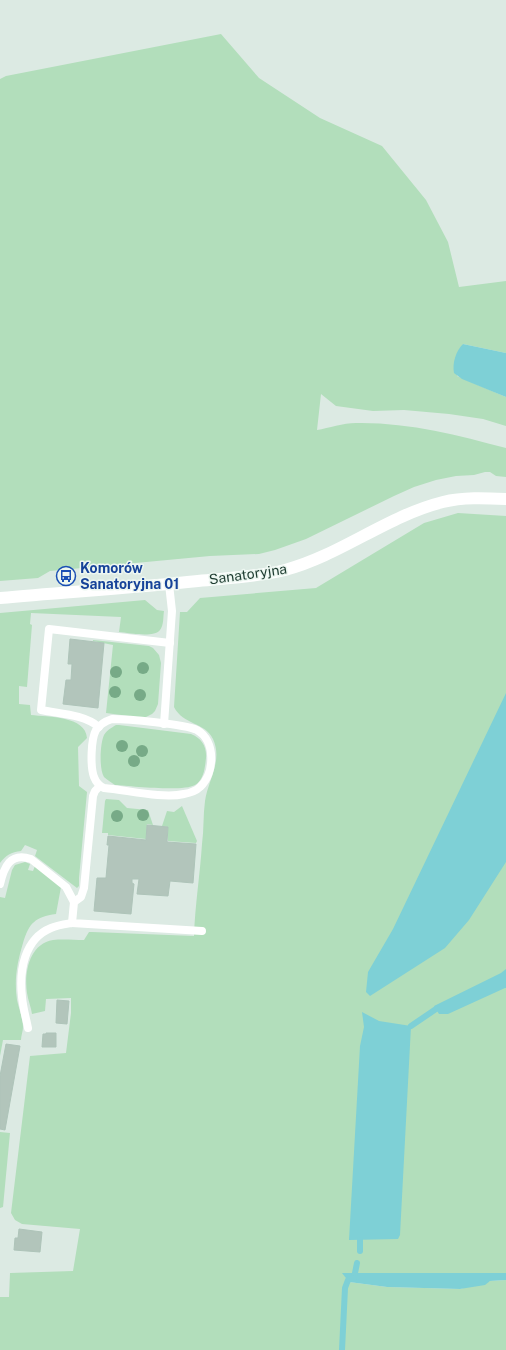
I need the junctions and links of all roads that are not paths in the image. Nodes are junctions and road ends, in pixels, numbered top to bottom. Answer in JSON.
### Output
{"nodes":[{"id":1,"x":506,"y":499,"type":"edge"},
{"id":2,"x":169,"y":584,"type":"junction"},
{"id":3,"x":0,"y":598,"type":"edge"},
{"id":4,"x":170,"y":643,"type":"junction"},
{"id":5,"x":164,"y":724,"type":"junction"},
{"id":6,"x":99,"y":727,"type":"junction"},
{"id":7,"x":100,"y":786,"type":"junction"},
{"id":8,"x":0,"y":884,"type":"edge"},
{"id":9,"x":74,"y":902,"type":"junction"},
{"id":10,"x":72,"y":923,"type":"junction"},
{"id":11,"x":202,"y":931,"type":"dead end"},
{"id":12,"x":28,"y":1028,"type":"dead end"}],
"edges":[{"from":1,"to":2,"type":"street","name":"Sanatoryjna"},
{"from":2,"to":3,"type":"street","name":"Sanatoryjna"},
{"from":2,"to":4,"type":"lane"},
{"from":4,"to":5,"type":"lane"},
{"from":4,"to":6,"type":"lane"},
{"from":5,"to":6,"type":"lane"},
{"from":5,"to":7,"type":"lane"},
{"from":6,"to":7,"type":"lane"},
{"from":7,"to":9,"type":"lane"},
{"from":8,"to":9,"type":"lane"},
{"from":9,"to":10,"type":"lane"},
{"from":10,"to":11,"type":"lane"},
{"from":10,"to":12,"type":"lane"}]}
